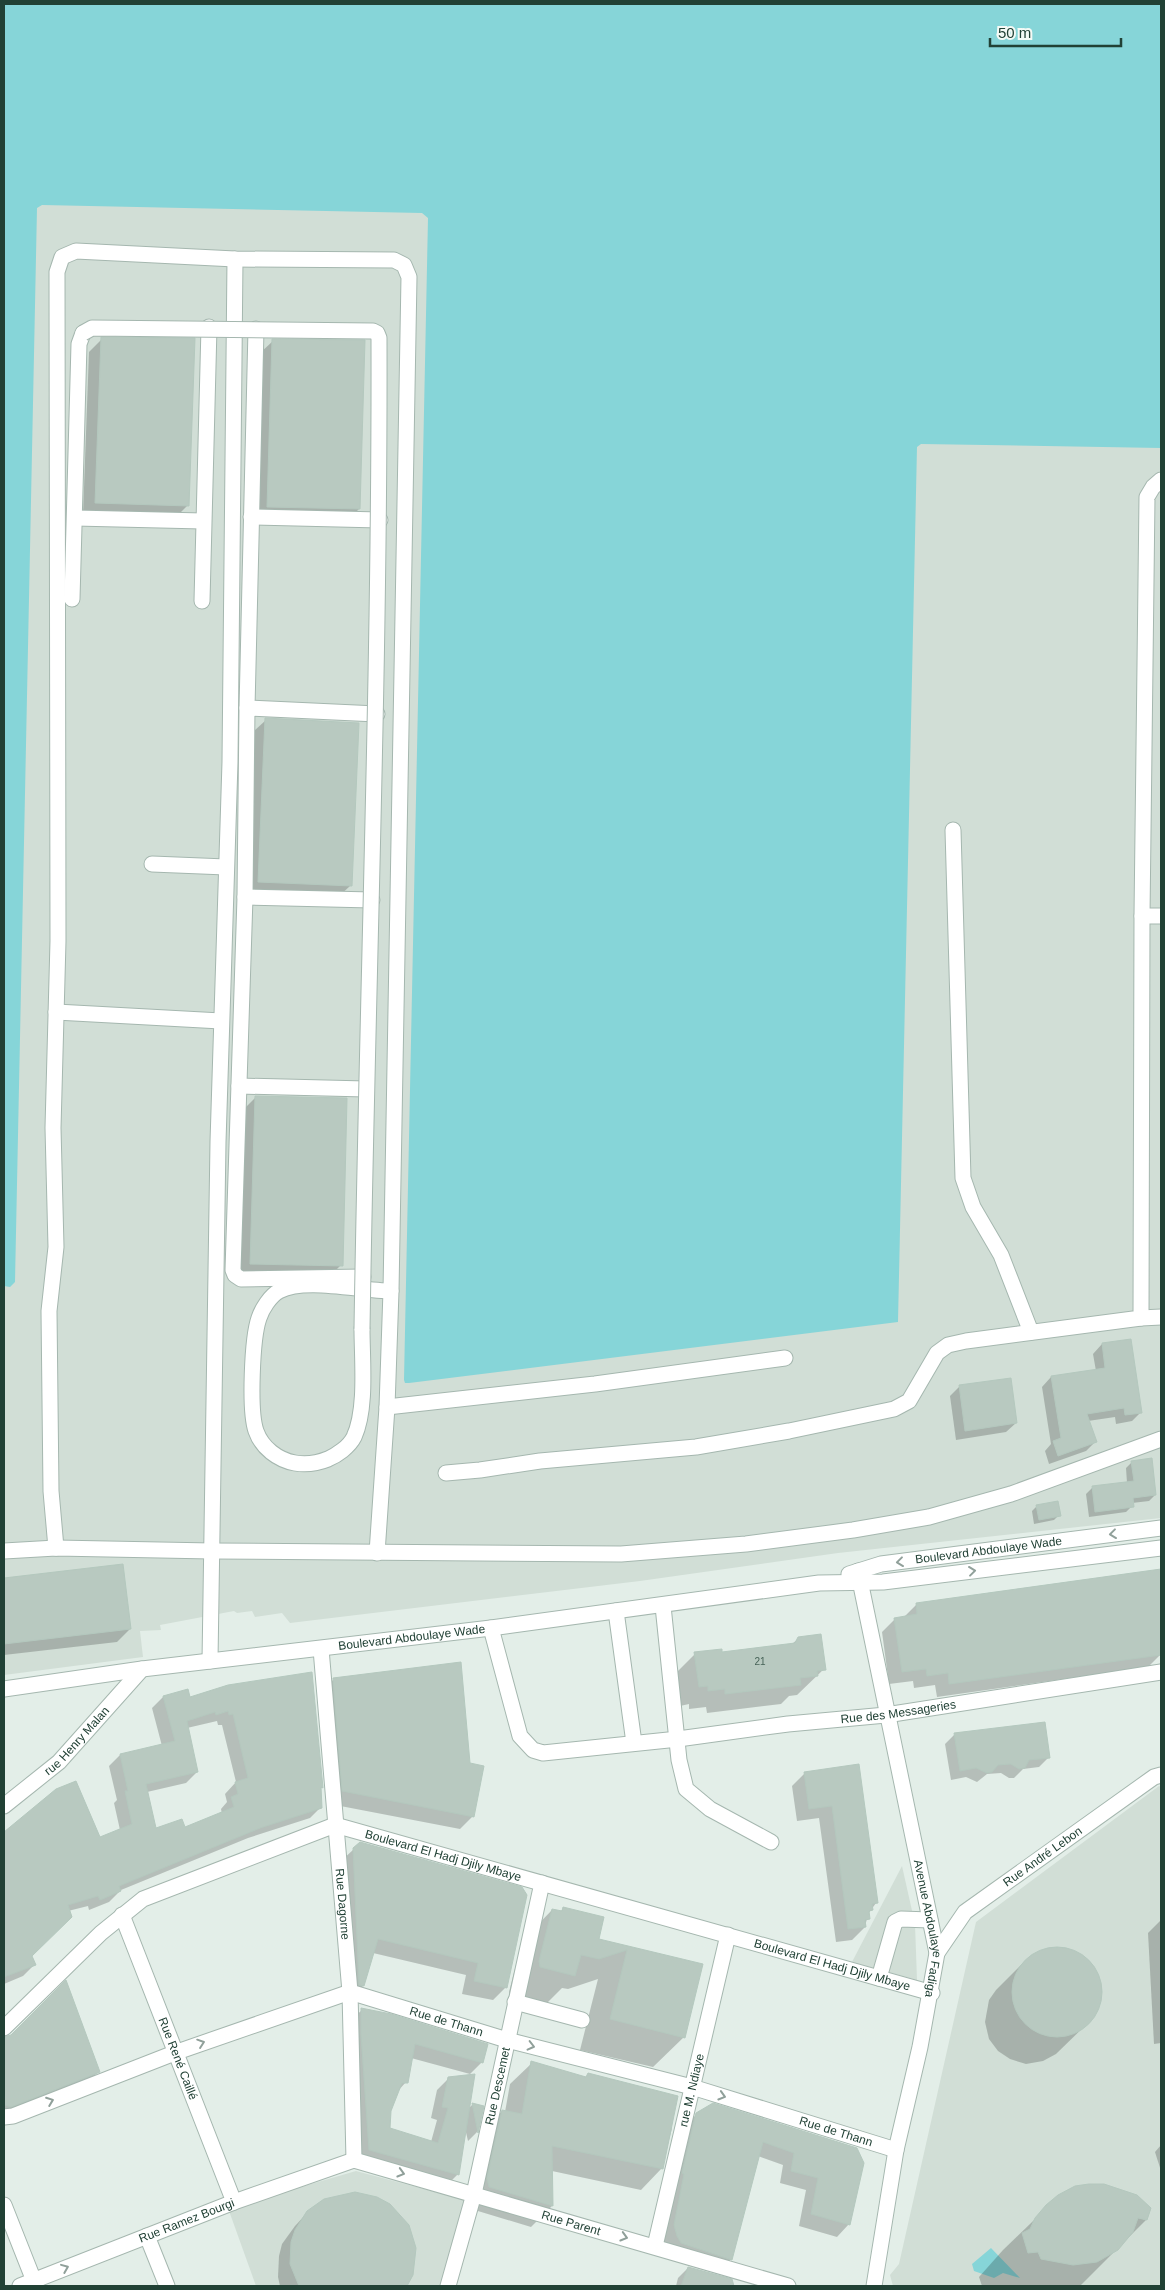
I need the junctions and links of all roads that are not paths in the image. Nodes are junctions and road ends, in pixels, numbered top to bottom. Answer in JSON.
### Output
{"nodes":[{"id":1,"x":234,"y":259,"type":"junction"},
{"id":2,"x":209,"y":327,"type":"junction"},
{"id":3,"x":256,"y":329,"type":"junction"},
{"id":4,"x":1161,"y":480,"type":"edge"},
{"id":5,"x":251,"y":517,"type":"junction"},
{"id":6,"x":75,"y":518,"type":"junction"},
{"id":7,"x":380,"y":520,"type":"junction"},
{"id":8,"x":203,"y":521,"type":"junction"},
{"id":9,"x":72,"y":599,"type":"dead end"},
{"id":10,"x":202,"y":601,"type":"dead end"},
{"id":11,"x":247,"y":708,"type":"junction"},
{"id":12,"x":376,"y":714,"type":"junction"},
{"id":13,"x":954,"y":830,"type":"dead end"},
{"id":14,"x":152,"y":864,"type":"dead end"},
{"id":15,"x":226,"y":866,"type":"junction"},
{"id":16,"x":245,"y":897,"type":"junction"},
{"id":17,"x":372,"y":900,"type":"junction"},
{"id":18,"x":1142,"y":916,"type":"junction"},
{"id":19,"x":1161,"y":916,"type":"edge"},
{"id":20,"x":56,"y":1012,"type":"junction"},
{"id":21,"x":221,"y":1021,"type":"junction"},
{"id":22,"x":239,"y":1086,"type":"junction"},
{"id":23,"x":366,"y":1089,"type":"junction"},
{"id":24,"x":363,"y":1277,"type":"junction"},
{"id":25,"x":384,"y":1291,"type":"junction"},
{"id":26,"x":1161,"y":1316,"type":"edge"},
{"id":27,"x":1141,"y":1318,"type":"junction"},
{"id":28,"x":1031,"y":1332,"type":"junction"},
{"id":29,"x":785,"y":1358,"type":"dead end"},
{"id":30,"x":387,"y":1407,"type":"junction"},
{"id":31,"x":1161,"y":1439,"type":"edge"},
{"id":32,"x":446,"y":1473,"type":"dead end"},
{"id":33,"x":1161,"y":1528,"type":"edge"},
{"id":34,"x":56,"y":1548,"type":"junction"},
{"id":35,"x":1161,"y":1548,"type":"edge"},
{"id":36,"x":4,"y":1551,"type":"edge"},
{"id":37,"x":212,"y":1551,"type":"junction"},
{"id":38,"x":377,"y":1553,"type":"junction"},
{"id":39,"x":858,"y":1577,"type":"junction"},
{"id":40,"x":663,"y":1606,"type":"junction"},
{"id":41,"x":616,"y":1612,"type":"junction"},
{"id":42,"x":491,"y":1628,"type":"junction"},
{"id":43,"x":321,"y":1649,"type":"junction"},
{"id":44,"x":210,"y":1661,"type":"junction"},
{"id":45,"x":142,"y":1669,"type":"junction"},
{"id":46,"x":1161,"y":1672,"type":"edge"},
{"id":47,"x":4,"y":1689,"type":"edge"},
{"id":48,"x":886,"y":1715,"type":"junction"},
{"id":49,"x":678,"y":1739,"type":"junction"},
{"id":50,"x":634,"y":1743,"type":"junction"},
{"id":51,"x":1161,"y":1775,"type":"edge"},
{"id":52,"x":4,"y":1806,"type":"edge"},
{"id":53,"x":335,"y":1824,"type":"junction"},
{"id":54,"x":771,"y":1842,"type":"dead end"},
{"id":55,"x":542,"y":1883,"type":"junction"},
{"id":56,"x":122,"y":1915,"type":"junction"},
{"id":57,"x":930,"y":1920,"type":"junction"},
{"id":58,"x":728,"y":1935,"type":"junction"},
{"id":59,"x":938,"y":1953,"type":"junction"},
{"id":60,"x":879,"y":1978,"type":"junction"},
{"id":61,"x":350,"y":1992,"type":"junction"},
{"id":62,"x":932,"y":1993,"type":"junction"},
{"id":63,"x":515,"y":2002,"type":"junction"},
{"id":64,"x":582,"y":2020,"type":"dead end"},
{"id":65,"x":4,"y":2028,"type":"edge"},
{"id":66,"x":507,"y":2040,"type":"junction"},
{"id":67,"x":177,"y":2052,"type":"junction"},
{"id":68,"x":692,"y":2087,"type":"junction"},
{"id":69,"x":4,"y":2117,"type":"edge"},
{"id":70,"x":896,"y":2150,"type":"junction"},
{"id":71,"x":354,"y":2160,"type":"junction"},
{"id":72,"x":474,"y":2194,"type":"junction"},
{"id":73,"x":234,"y":2202,"type":"junction"},
{"id":74,"x":4,"y":2204,"type":"edge"},
{"id":75,"x":147,"y":2236,"type":"junction"},
{"id":76,"x":655,"y":2246,"type":"junction"},
{"id":77,"x":30,"y":2284,"type":"edge"},
{"id":78,"x":167,"y":2286,"type":"edge"},
{"id":79,"x":448,"y":2286,"type":"edge"},
{"id":80,"x":788,"y":2286,"type":"edge"},
{"id":81,"x":874,"y":2286,"type":"edge"}],
"edges":[{"from":1,"to":15,"type":"street"},
{"from":1,"to":20,"type":"street"},
{"from":1,"to":25,"type":"street"},
{"from":2,"to":3,"type":"street","bridge":true},
{"from":2,"to":6,"type":"street","bridge":true},
{"from":2,"to":8,"type":"street"},
{"from":3,"to":5,"type":"street"},
{"from":3,"to":7,"type":"street","bridge":true},
{"from":4,"to":18,"type":"street"},
{"from":5,"to":7,"type":"street"},
{"from":5,"to":11,"type":"street"},
{"from":6,"to":8,"type":"street"},
{"from":6,"to":9,"type":"street"},
{"from":7,"to":12,"type":"street","bridge":true},
{"from":8,"to":10,"type":"street"},
{"from":11,"to":12,"type":"street"},
{"from":11,"to":16,"type":"street"},
{"from":12,"to":17,"type":"street","bridge":true},
{"from":13,"to":28,"type":"street"},
{"from":14,"to":15,"type":"street"},
{"from":15,"to":21,"type":"street"},
{"from":16,"to":17,"type":"street"},
{"from":16,"to":22,"type":"street"},
{"from":17,"to":23,"type":"street","bridge":true},
{"from":18,"to":19,"type":"street"},
{"from":18,"to":27,"type":"street"},
{"from":20,"to":21,"type":"street"},
{"from":20,"to":34,"type":"street"},
{"from":21,"to":37,"type":"street"},
{"from":22,"to":23,"type":"street"},
{"from":22,"to":24,"type":"street"},
{"from":23,"to":24,"type":"street","bridge":true},
{"from":24,"to":25,"type":"street","bridge":true},
{"from":25,"to":30,"type":"street"},
{"from":26,"to":27,"type":"street"},
{"from":27,"to":28,"type":"street"},
{"from":28,"to":32,"type":"street"},
{"from":29,"to":30,"type":"street"},
{"from":30,"to":38,"type":"street"},
{"from":31,"to":38,"type":"street"},
{"from":33,"to":39,"type":"street","name":"Boulevard Abdoulaye Wade","one_way":true},
{"from":34,"to":36,"type":"street"},
{"from":34,"to":37,"type":"street"},
{"from":39,"to":35,"type":"street","name":"Boulevard Abdoulaye Wade","one_way":true},
{"from":37,"to":38,"type":"street"},
{"from":37,"to":44,"type":"street"},
{"from":39,"to":40,"type":"street","name":"Boulevard Abdoulaye Wade"},
{"from":39,"to":48,"type":"street","name":"Avenue Abdoulaye Fadiga"},
{"from":40,"to":41,"type":"street","name":"Boulevard Abdoulaye Wade"},
{"from":40,"to":49,"type":"street"},
{"from":41,"to":42,"type":"street","name":"Boulevard Abdoulaye Wade"},
{"from":41,"to":50,"type":"street"},
{"from":42,"to":43,"type":"street","name":"Boulevard Abdoulaye Wade"},
{"from":42,"to":50,"type":"street","name":"Rue des Messageries"},
{"from":43,"to":44,"type":"street","name":"Boulevard Abdoulaye Wade"},
{"from":43,"to":53,"type":"street","name":"Rue Dagorne"},
{"from":44,"to":45,"type":"street","name":"Boulevard Abdoulaye Wade"},
{"from":45,"to":47,"type":"street","name":"Boulevard Abdoulaye Wade"},
{"from":45,"to":52,"type":"street","name":"rue Henry Malan"},
{"from":46,"to":48,"type":"street","name":"Rue des Messageries"},
{"from":48,"to":49,"type":"street","name":"Rue des Messageries"},
{"from":48,"to":57,"type":"street","name":"Avenue Abdoulaye Fadiga"},
{"from":49,"to":50,"type":"street","name":"Rue des Messageries"},
{"from":49,"to":54,"type":"street"},
{"from":51,"to":59,"type":"street","name":"Rue André Lebon"},
{"from":53,"to":55,"type":"street","name":"Boulevard El Hadj Djily Mbaye"},
{"from":53,"to":56,"type":"street"},
{"from":53,"to":61,"type":"street","name":"Rue Dagorne"},
{"from":55,"to":58,"type":"street","name":"Boulevard El Hadj Djily Mbaye"},
{"from":55,"to":63,"type":"street","name":"Rue Descemet"},
{"from":56,"to":65,"type":"street"},
{"from":56,"to":67,"type":"street","name":"Rue René Caillé"},
{"from":57,"to":59,"type":"street","name":"Avenue Abdoulaye Fadiga"},
{"from":57,"to":60,"type":"street"},
{"from":58,"to":60,"type":"street","name":"Boulevard El Hadj Djily Mbaye"},
{"from":58,"to":68,"type":"street","name":"rue M. Ndiaye"},
{"from":59,"to":62,"type":"street","name":"Avenue Abdoulaye Fadiga"},
{"from":60,"to":62,"type":"street","name":"Boulevard El Hadj Djily Mbaye"},
{"from":61,"to":66,"type":"street","name":"Rue de Thann"},
{"from":67,"to":61,"type":"street","one_way":true},
{"from":61,"to":71,"type":"street","name":"Rue Dagorne"},
{"from":62,"to":70,"type":"street","name":"Avenue Abdoulaye Fadiga"},
{"from":63,"to":64,"type":"street"},
{"from":63,"to":66,"type":"street","name":"Rue Descemet"},
{"from":66,"to":68,"type":"street","name":"Rue de Thann","one_way":true},
{"from":66,"to":72,"type":"street","name":"Rue Descemet"},
{"from":69,"to":67,"type":"street","one_way":true},
{"from":67,"to":73,"type":"street","name":"Rue René Caillé"},
{"from":68,"to":70,"type":"street","name":"Rue de Thann","one_way":true},
{"from":68,"to":76,"type":"street","name":"rue M. Ndiaye"},
{"from":70,"to":81,"type":"street","name":"Avenue Abdoulaye Fadiga"},
{"from":71,"to":72,"type":"street","name":"Rue Parent","one_way":true},
{"from":71,"to":73,"type":"street","name":"Rue Ramez Bourgi"},
{"from":72,"to":76,"type":"street","name":"Rue Parent","one_way":true},
{"from":72,"to":79,"type":"street","name":"Rue Descemet"},
{"from":73,"to":75,"type":"street","name":"Rue Ramez Bourgi"},
{"from":74,"to":77,"type":"street"},
{"from":77,"to":75,"type":"street","name":"Rue Ramez Bourgi","one_way":true},
{"from":75,"to":78,"type":"street"},
{"from":76,"to":80,"type":"street","name":"Rue Parent"}]}
